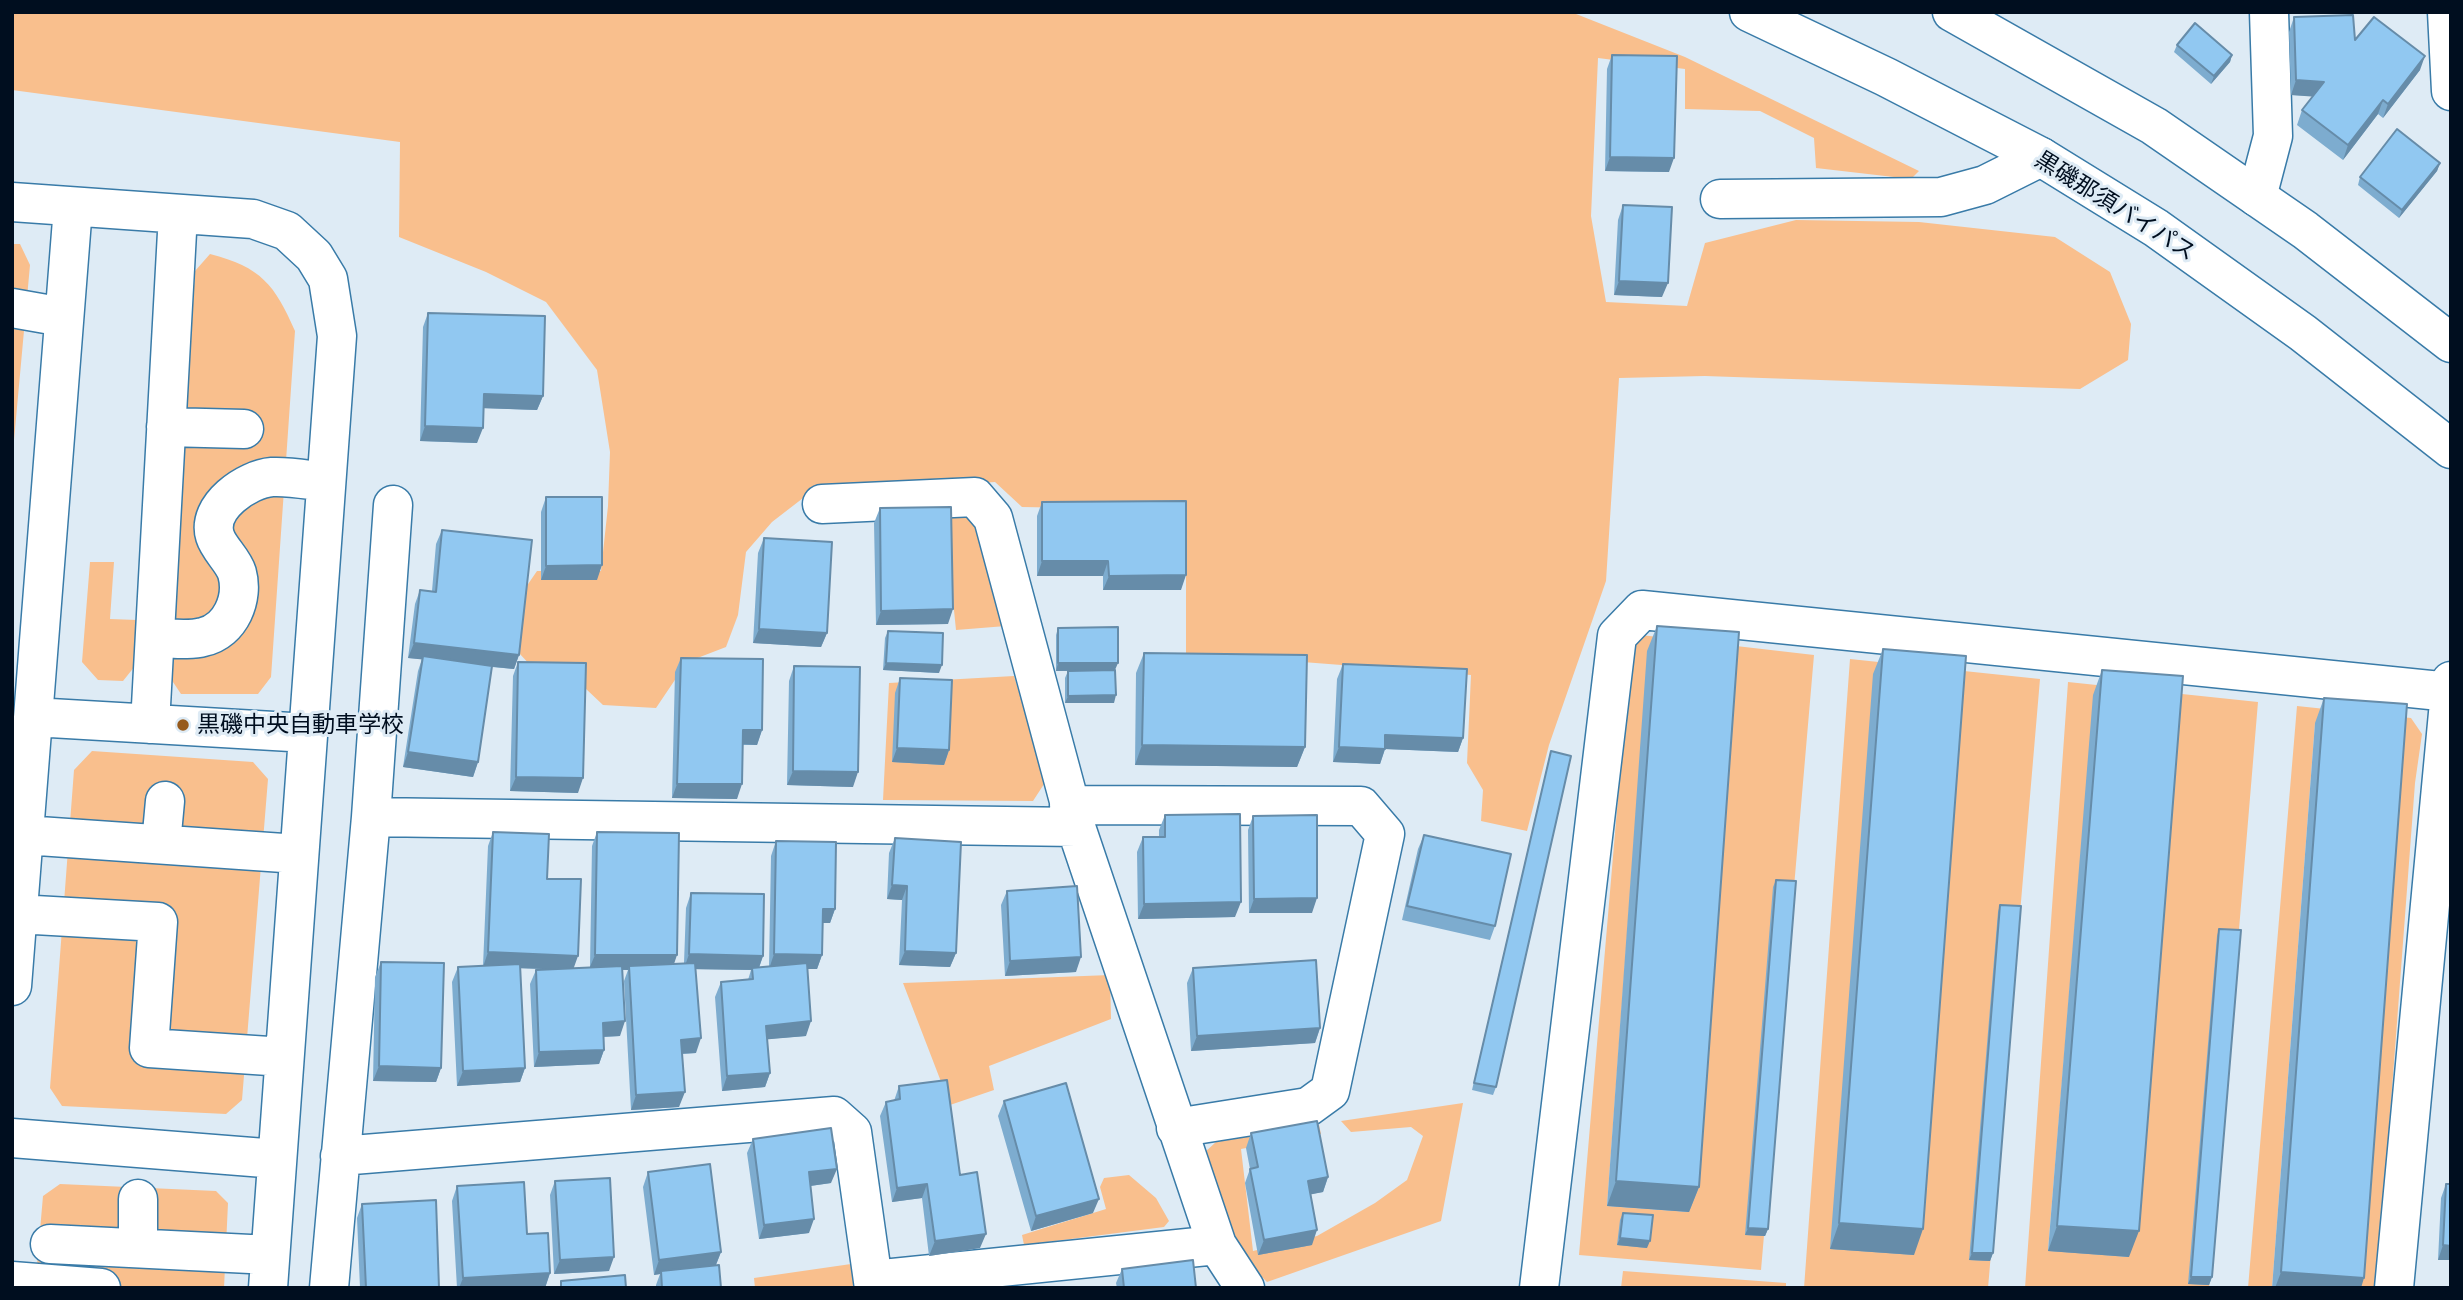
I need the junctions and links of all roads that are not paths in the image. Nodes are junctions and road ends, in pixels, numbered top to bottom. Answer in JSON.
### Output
{"nodes":[{"id":1,"x":1749,"y":12,"type":"edge"},
{"id":2,"x":1952,"y":12,"type":"edge"},
{"id":3,"x":2269,"y":12,"type":"edge"},
{"id":4,"x":2447,"y":12,"type":"edge"},
{"id":5,"x":2451,"y":91,"type":"edge"},
{"id":6,"x":2041,"y":157,"type":"junction"},
{"id":7,"x":2257,"y":197,"type":"junction"},
{"id":8,"x":1720,"y":200,"type":"dead end"},
{"id":9,"x":12,"y":202,"type":"edge"},
{"id":10,"x":73,"y":207,"type":"junction"},
{"id":11,"x":178,"y":214,"type":"junction"},
{"id":12,"x":12,"y":308,"type":"edge"},
{"id":13,"x":63,"y":317,"type":"junction"},
{"id":14,"x":2451,"y":343,"type":"edge"},
{"id":15,"x":166,"y":427,"type":"junction"},
{"id":16,"x":244,"y":429,"type":"dead end"},
{"id":17,"x":2451,"y":449,"type":"edge"},
{"id":18,"x":326,"y":482,"type":"junction"},
{"id":19,"x":822,"y":504,"type":"dead end"},
{"id":20,"x":393,"y":505,"type":"dead end"},
{"id":21,"x":29,"y":544,"type":"edge"},
{"id":22,"x":155,"y":638,"type":"junction"},
{"id":23,"x":2450,"y":687,"type":"edge"},
{"id":24,"x":26,"y":709,"type":"edge"},
{"id":25,"x":150,"y":724,"type":"junction"},
{"id":26,"x":308,"y":733,"type":"junction"},
{"id":27,"x":165,"y":802,"type":"dead end"},
{"id":28,"x":1072,"y":816,"type":"junction"},
{"id":29,"x":372,"y":817,"type":"junction"},
{"id":30,"x":24,"y":835,"type":"junction"},
{"id":31,"x":161,"y":844,"type":"junction"},
{"id":32,"x":298,"y":854,"type":"junction"},
{"id":33,"x":17,"y":914,"type":"junction"},
{"id":34,"x":12,"y":986,"type":"edge"},
{"id":35,"x":285,"y":1057,"type":"junction"},
{"id":36,"x":1176,"y":1128,"type":"junction"},
{"id":37,"x":12,"y":1138,"type":"edge"},
{"id":38,"x":340,"y":1156,"type":"junction"},
{"id":39,"x":277,"y":1158,"type":"junction"},
{"id":40,"x":138,"y":1199,"type":"dead end"},
{"id":41,"x":50,"y":1244,"type":"dead end"},
{"id":42,"x":1217,"y":1245,"type":"junction"},
{"id":43,"x":138,"y":1248,"type":"junction"},
{"id":44,"x":269,"y":1272,"type":"edge"},
{"id":45,"x":12,"y":1281,"type":"edge"},
{"id":46,"x":873,"y":1284,"type":"edge"},
{"id":47,"x":101,"y":1288,"type":"edge"},
{"id":48,"x":329,"y":1288,"type":"edge"},
{"id":49,"x":1245,"y":1288,"type":"edge"},
{"id":50,"x":1539,"y":1288,"type":"edge"},
{"id":51,"x":2394,"y":1288,"type":"edge"}],
"edges":[{"from":1,"to":6,"type":"street","name":"黒磯那須バイパス"},
{"from":2,"to":7,"type":"street"},
{"from":3,"to":7,"type":"street"},
{"from":4,"to":5,"type":"street"},
{"from":6,"to":8,"type":"street"},
{"from":6,"to":17,"type":"street","name":"黒磯那須バイパス"},
{"from":7,"to":14,"type":"street"},
{"from":9,"to":10,"type":"street"},
{"from":10,"to":11,"type":"street"},
{"from":10,"to":13,"type":"street"},
{"from":11,"to":15,"type":"street"},
{"from":11,"to":18,"type":"street"},
{"from":12,"to":13,"type":"street"},
{"from":13,"to":21,"type":"street"},
{"from":15,"to":16,"type":"street"},
{"from":15,"to":22,"type":"street"},
{"from":18,"to":22,"type":"street"},
{"from":18,"to":26,"type":"street"},
{"from":19,"to":28,"type":"street"},
{"from":20,"to":29,"type":"street"},
{"from":21,"to":24,"type":"street"},
{"from":22,"to":25,"type":"street"},
{"from":23,"to":50,"type":"street"},
{"from":23,"to":51,"type":"street"},
{"from":24,"to":25,"type":"street"},
{"from":24,"to":30,"type":"street"},
{"from":25,"to":26,"type":"street"},
{"from":26,"to":32,"type":"street"},
{"from":27,"to":31,"type":"street"},
{"from":28,"to":29,"type":"street"},
{"from":28,"to":36,"type":"street"},
{"from":28,"to":36,"type":"street"},
{"from":29,"to":38,"type":"street"},
{"from":30,"to":31,"type":"street"},
{"from":30,"to":33,"type":"street"},
{"from":31,"to":32,"type":"street"},
{"from":32,"to":35,"type":"street"},
{"from":33,"to":34,"type":"street"},
{"from":33,"to":35,"type":"street"},
{"from":35,"to":39,"type":"street"},
{"from":36,"to":42,"type":"street"},
{"from":37,"to":39,"type":"street"},
{"from":38,"to":46,"type":"street"},
{"from":38,"to":48,"type":"street"},
{"from":39,"to":44,"type":"street"},
{"from":40,"to":43,"type":"street"},
{"from":41,"to":43,"type":"street"},
{"from":42,"to":46,"type":"street"},
{"from":42,"to":49,"type":"street"},
{"from":43,"to":44,"type":"street"},
{"from":45,"to":47,"type":"street"}]}
